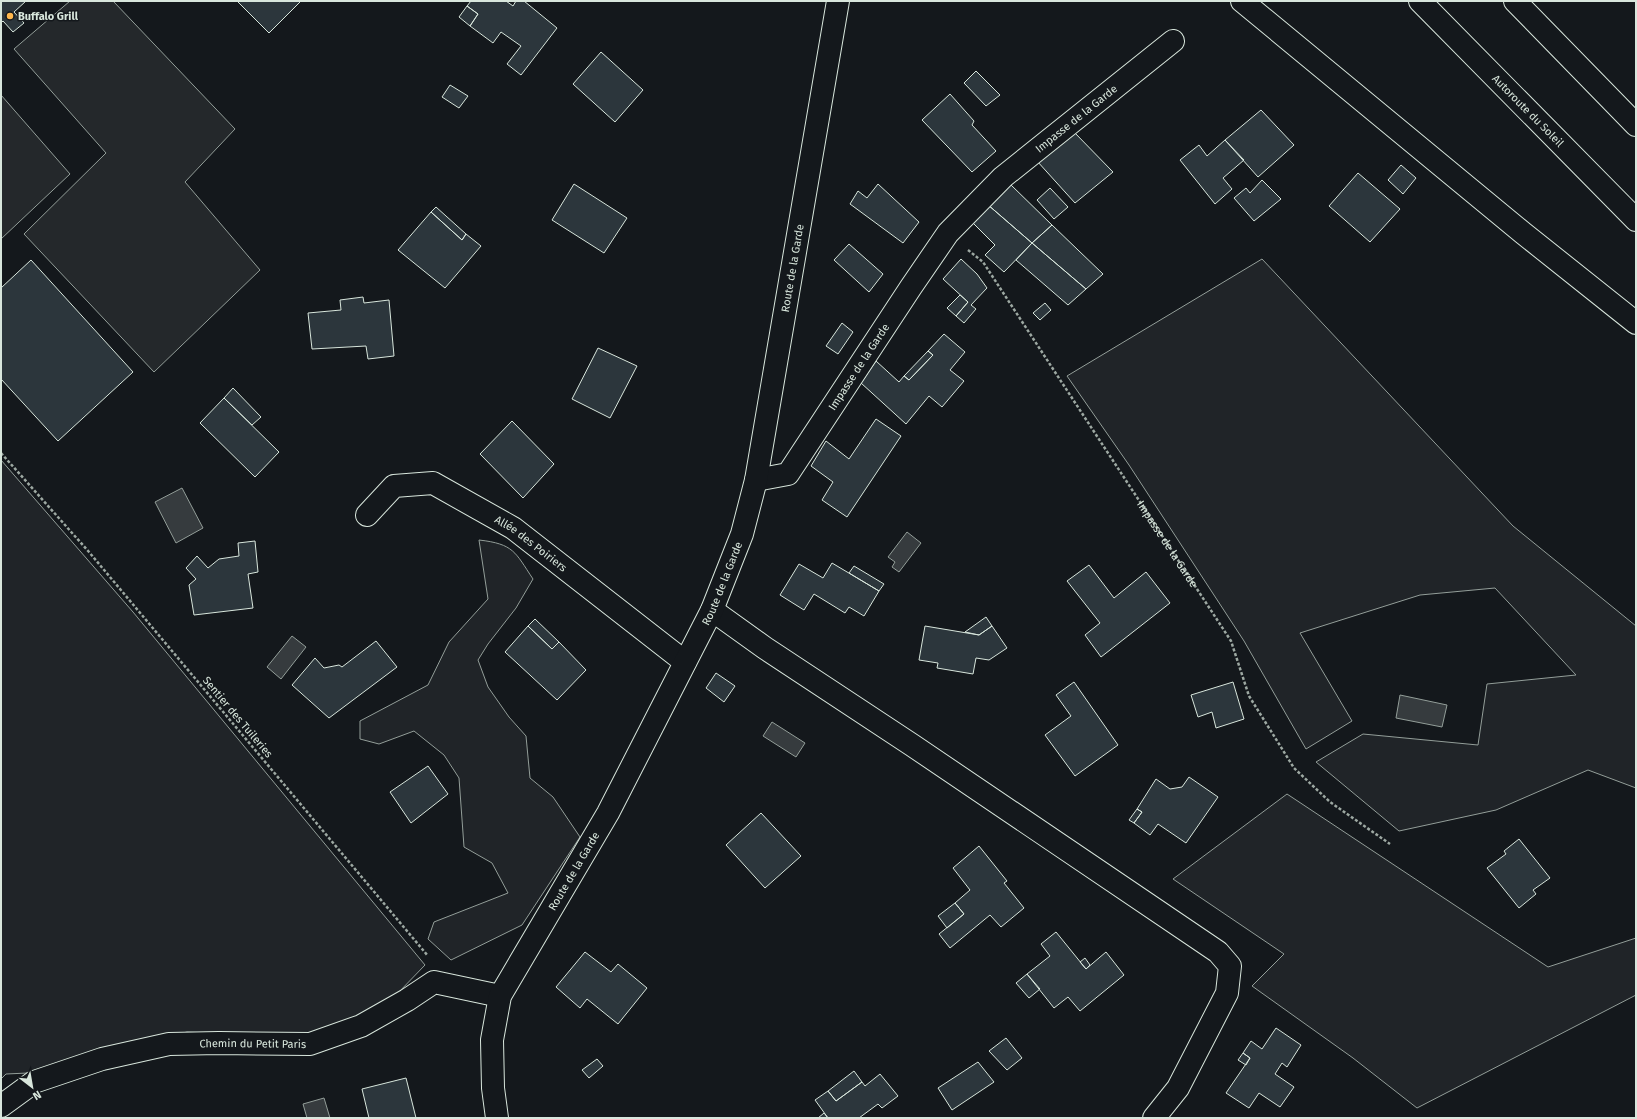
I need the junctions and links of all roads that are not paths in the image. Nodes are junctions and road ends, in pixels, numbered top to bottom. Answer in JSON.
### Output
{"nodes":[{"id":1,"x":1242,"y":1,"type":"edge"},
{"id":2,"x":1420,"y":1,"type":"edge"},
{"id":3,"x":1515,"y":1,"type":"edge"},
{"id":4,"x":837,"y":2,"type":"edge"},
{"id":5,"x":1173,"y":41,"type":"dead end"},
{"id":6,"x":1636,"y":125,"type":"edge"},
{"id":7,"x":1636,"y":220,"type":"edge"},
{"id":8,"x":1636,"y":323,"type":"edge"},
{"id":9,"x":756,"y":480,"type":"junction"},
{"id":10,"x":367,"y":515,"type":"dead end"},
{"id":11,"x":712,"y":610,"type":"junction"},
{"id":12,"x":685,"y":662,"type":"junction"},
{"id":13,"x":500,"y":996,"type":"junction"},
{"id":14,"x":1,"y":1106,"type":"edge"},
{"id":15,"x":497,"y":1118,"type":"edge"},
{"id":16,"x":1154,"y":1118,"type":"edge"}],
"edges":[{"from":1,"to":8,"type":"main road"},
{"from":2,"to":7,"type":"main road","name":"Autoroute du Soleil"},
{"from":3,"to":6,"type":"main road"},
{"from":4,"to":9,"type":"main road","name":"Route de la Garde"},
{"from":5,"to":9,"type":"main road","name":"Impasse de la Garde"},
{"from":9,"to":11,"type":"main road","name":"Route de la Garde"},
{"from":10,"to":12,"type":"main road","name":"Allée des Poiriers"},
{"from":11,"to":12,"type":"main road","name":"Route de la Garde"},
{"from":11,"to":16,"type":"main road"},
{"from":12,"to":13,"type":"main road","name":"Route de la Garde"},
{"from":13,"to":14,"type":"main road","name":"Chemin du Petit Paris"},
{"from":13,"to":15,"type":"main road","name":"Route de la Garde"}]}
